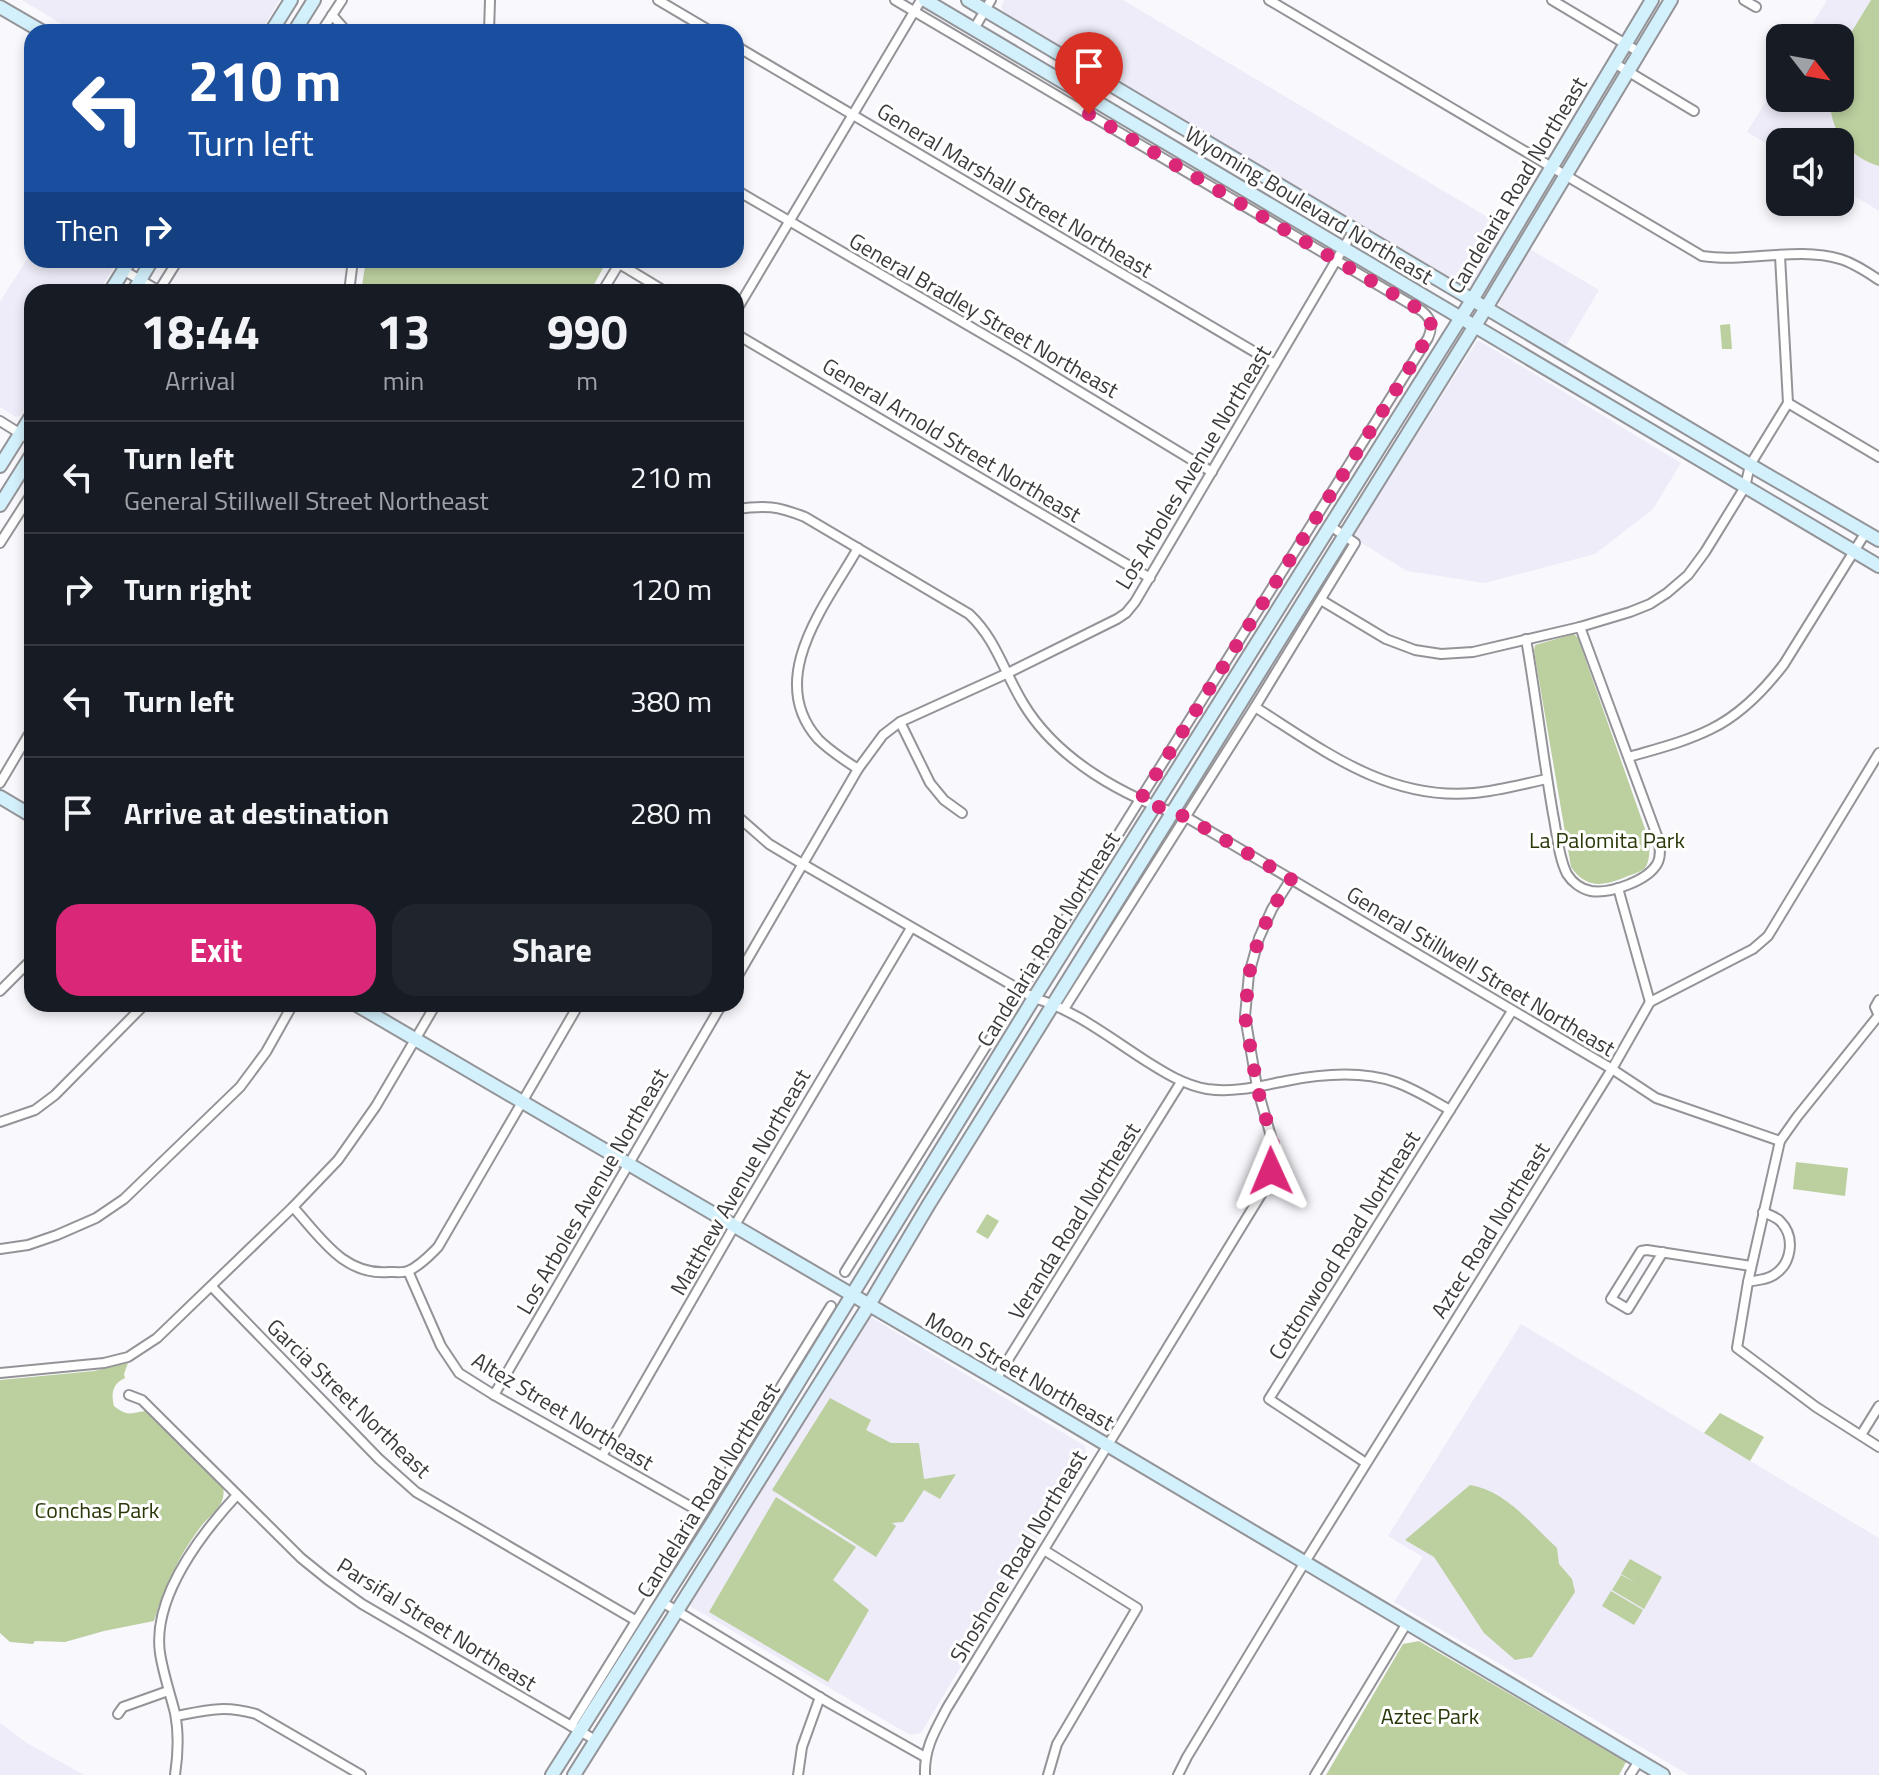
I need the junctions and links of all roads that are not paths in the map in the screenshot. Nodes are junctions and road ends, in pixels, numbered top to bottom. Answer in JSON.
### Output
{"nodes":[{"id":1,"x":291,"y":0,"type":"edge"},
{"id":2,"x":314,"y":0,"type":"edge"},
{"id":3,"x":342,"y":0,"type":"edge"},
{"id":4,"x":490,"y":0,"type":"edge"},
{"id":5,"x":658,"y":0,"type":"edge"},
{"id":6,"x":895,"y":0,"type":"edge"},
{"id":7,"x":923,"y":0,"type":"edge"},
{"id":8,"x":968,"y":0,"type":"edge"},
{"id":9,"x":1269,"y":0,"type":"edge"},
{"id":10,"x":1552,"y":0,"type":"edge"},
{"id":11,"x":1652,"y":0,"type":"edge"},
{"id":12,"x":1671,"y":0,"type":"edge"},
{"id":13,"x":1744,"y":0,"type":"edge"},
{"id":14,"x":988,"y":5,"type":"edge"},
{"id":15,"x":0,"y":7,"type":"edge"},
{"id":16,"x":1756,"y":7,"type":"dead end"},
{"id":17,"x":914,"y":11,"type":"junction"},
{"id":18,"x":332,"y":15,"type":"junction"},
{"id":19,"x":29,"y":24,"type":"edge"},
{"id":20,"x":276,"y":24,"type":"edge"},
{"id":21,"x":299,"y":24,"type":"edge"},
{"id":22,"x":326,"y":24,"type":"edge"},
{"id":23,"x":340,"y":24,"type":"edge"},
{"id":24,"x":489,"y":24,"type":"edge"},
{"id":25,"x":698,"y":24,"type":"edge"},
{"id":26,"x":974,"y":29,"type":"junction"},
{"id":27,"x":1625,"y":44,"type":"junction"},
{"id":28,"x":744,"y":51,"type":"edge"},
{"id":29,"x":1639,"y":52,"type":"junction"},
{"id":30,"x":1614,"y":63,"type":"junction"},
{"id":31,"x":1628,"y":71,"type":"junction"},
{"id":32,"x":1694,"y":111,"type":"dead end"},
{"id":33,"x":852,"y":115,"type":"junction"},
{"id":34,"x":1551,"y":167,"type":"junction"},
{"id":35,"x":1565,"y":175,"type":"junction"},
{"id":36,"x":744,"y":195,"type":"edge"},
{"id":37,"x":788,"y":222,"type":"junction"},
{"id":38,"x":1354,"y":230,"type":"junction"},
{"id":39,"x":1343,"y":248,"type":"junction"},
{"id":40,"x":1780,"y":256,"type":"junction"},
{"id":41,"x":1336,"y":260,"type":"junction"},
{"id":42,"x":626,"y":268,"type":"edge"},
{"id":43,"x":1879,"y":280,"type":"edge"},
{"id":44,"x":653,"y":284,"type":"edge"},
{"id":45,"x":744,"y":297,"type":"edge"},
{"id":46,"x":1472,"y":300,"type":"junction"},
{"id":47,"x":1486,"y":308,"type":"junction"},
{"id":48,"x":1460,"y":318,"type":"junction"},
{"id":49,"x":1475,"y":327,"type":"junction"},
{"id":50,"x":744,"y":339,"type":"edge"},
{"id":51,"x":1275,"y":364,"type":"junction"},
{"id":52,"x":1788,"y":403,"type":"junction"},
{"id":53,"x":0,"y":421,"type":"edge"},
{"id":54,"x":24,"y":437,"type":"edge"},
{"id":55,"x":24,"y":440,"type":"edge"},
{"id":56,"x":1879,"y":457,"type":"edge"},
{"id":57,"x":1750,"y":465,"type":"junction"},
{"id":58,"x":0,"y":466,"type":"edge"},
{"id":59,"x":24,"y":467,"type":"edge"},
{"id":60,"x":1212,"y":472,"type":"junction"},
{"id":61,"x":1745,"y":487,"type":"junction"},
{"id":62,"x":0,"y":505,"type":"edge"},
{"id":63,"x":24,"y":506,"type":"edge"},
{"id":64,"x":744,"y":508,"type":"edge"},
{"id":65,"x":1329,"y":525,"type":"junction"},
{"id":66,"x":1866,"y":532,"type":"junction"},
{"id":67,"x":1345,"y":535,"type":"junction"},
{"id":68,"x":1879,"y":540,"type":"edge"},
{"id":69,"x":0,"y":543,"type":"edge"},
{"id":70,"x":858,"y":548,"type":"junction"},
{"id":71,"x":1854,"y":551,"type":"junction"},
{"id":72,"x":1879,"y":566,"type":"edge"},
{"id":73,"x":1150,"y":578,"type":"junction"},
{"id":74,"x":1321,"y":600,"type":"junction"},
{"id":75,"x":1580,"y":627,"type":"junction"},
{"id":76,"x":1526,"y":639,"type":"junction"},
{"id":77,"x":1008,"y":673,"type":"junction"},
{"id":78,"x":1255,"y":707,"type":"junction"},
{"id":79,"x":900,"y":722,"type":"junction"},
{"id":80,"x":24,"y":742,"type":"edge"},
{"id":81,"x":1879,"y":753,"type":"edge"},
{"id":82,"x":1629,"y":757,"type":"junction"},
{"id":83,"x":858,"y":769,"type":"junction"},
{"id":84,"x":1547,"y":779,"type":"junction"},
{"id":85,"x":0,"y":783,"type":"edge"},
{"id":86,"x":0,"y":797,"type":"edge"},
{"id":87,"x":1140,"y":800,"type":"junction"},
{"id":88,"x":1155,"y":804,"type":"junction"},
{"id":89,"x":24,"y":811,"type":"edge"},
{"id":90,"x":962,"y":813,"type":"dead end"},
{"id":91,"x":1172,"y":813,"type":"junction"},
{"id":92,"x":1186,"y":817,"type":"junction"},
{"id":93,"x":744,"y":822,"type":"edge"},
{"id":94,"x":802,"y":864,"type":"junction"},
{"id":95,"x":1291,"y":879,"type":"junction"},
{"id":96,"x":1618,"y":888,"type":"junction"},
{"id":97,"x":911,"y":928,"type":"junction"},
{"id":98,"x":744,"y":965,"type":"edge"},
{"id":99,"x":24,"y":967,"type":"edge"},
{"id":100,"x":1020,"y":990,"type":"junction"},
{"id":101,"x":0,"y":991,"type":"edge"},
{"id":102,"x":1034,"y":998,"type":"junction"},
{"id":103,"x":1879,"y":1000,"type":"edge"},
{"id":104,"x":1650,"y":1002,"type":"junction"},
{"id":105,"x":1059,"y":1006,"type":"junction"},
{"id":106,"x":1512,"y":1011,"type":"junction"},
{"id":107,"x":137,"y":1012,"type":"edge"},
{"id":108,"x":288,"y":1012,"type":"edge"},
{"id":109,"x":369,"y":1012,"type":"edge"},
{"id":110,"x":431,"y":1012,"type":"edge"},
{"id":111,"x":574,"y":1012,"type":"edge"},
{"id":112,"x":717,"y":1012,"type":"edge"},
{"id":113,"x":1879,"y":1016,"type":"edge"},
{"id":114,"x":416,"y":1039,"type":"junction"},
{"id":115,"x":1612,"y":1069,"type":"junction"},
{"id":116,"x":1181,"y":1082,"type":"junction"},
{"id":117,"x":1257,"y":1087,"type":"junction"},
{"id":118,"x":522,"y":1101,"type":"junction"},
{"id":119,"x":1450,"y":1110,"type":"junction"},
{"id":120,"x":0,"y":1122,"type":"edge"},
{"id":121,"x":1780,"y":1141,"type":"junction"},
{"id":122,"x":630,"y":1164,"type":"junction"},
{"id":123,"x":293,"y":1207,"type":"junction"},
{"id":124,"x":1763,"y":1212,"type":"junction"},
{"id":125,"x":735,"y":1225,"type":"junction"},
{"id":126,"x":0,"y":1249,"type":"edge"},
{"id":127,"x":1663,"y":1252,"type":"junction"},
{"id":128,"x":1751,"y":1266,"type":"junction"},
{"id":129,"x":408,"y":1271,"type":"junction"},
{"id":130,"x":845,"y":1272,"type":"dead end"},
{"id":131,"x":1748,"y":1282,"type":"junction"},
{"id":132,"x":212,"y":1287,"type":"junction"},
{"id":133,"x":853,"y":1295,"type":"junction"},
{"id":134,"x":869,"y":1305,"type":"junction"},
{"id":135,"x":831,"y":1306,"type":"dead end"},
{"id":136,"x":0,"y":1373,"type":"edge"},
{"id":137,"x":996,"y":1379,"type":"junction"},
{"id":138,"x":129,"y":1395,"type":"dead end"},
{"id":139,"x":494,"y":1395,"type":"junction"},
{"id":140,"x":1879,"y":1406,"type":"edge"},
{"id":141,"x":1861,"y":1435,"type":"junction"},
{"id":142,"x":1107,"y":1445,"type":"junction"},
{"id":143,"x":1879,"y":1447,"type":"edge"},
{"id":144,"x":602,"y":1456,"type":"junction"},
{"id":145,"x":1366,"y":1463,"type":"junction"},
{"id":146,"x":237,"y":1495,"type":"junction"},
{"id":147,"x":702,"y":1513,"type":"junction"},
{"id":148,"x":1044,"y":1550,"type":"junction"},
{"id":149,"x":1305,"y":1562,"type":"junction"},
{"id":150,"x":662,"y":1602,"type":"junction"},
{"id":151,"x":678,"y":1611,"type":"junction"},
{"id":152,"x":635,"y":1620,"type":"junction"},
{"id":153,"x":1407,"y":1623,"type":"junction"},
{"id":154,"x":168,"y":1691,"type":"junction"},
{"id":155,"x":820,"y":1697,"type":"junction"},
{"id":156,"x":118,"y":1714,"type":"dead end"},
{"id":157,"x":176,"y":1716,"type":"junction"},
{"id":158,"x":575,"y":1729,"type":"junction"},
{"id":159,"x":597,"y":1741,"type":"junction"},
{"id":160,"x":925,"y":1757,"type":"junction"},
{"id":161,"x":1639,"y":1761,"type":"junction"},
{"id":162,"x":175,"y":1775,"type":"edge"},
{"id":163,"x":361,"y":1775,"type":"edge"},
{"id":164,"x":552,"y":1775,"type":"edge"},
{"id":165,"x":574,"y":1775,"type":"edge"},
{"id":166,"x":798,"y":1775,"type":"edge"},
{"id":167,"x":925,"y":1775,"type":"edge"},
{"id":168,"x":1048,"y":1775,"type":"edge"},
{"id":169,"x":1178,"y":1775,"type":"edge"},
{"id":170,"x":1315,"y":1775,"type":"edge"},
{"id":171,"x":1630,"y":1775,"type":"edge"},
{"id":172,"x":1663,"y":1775,"type":"edge"}],
"edges":[{"from":1,"to":20,"type":"main road"},
{"from":2,"to":21,"type":"main road"},
{"from":3,"to":18,"type":"street"},
{"from":4,"to":24,"type":"street"},
{"from":5,"to":25,"type":"street"},
{"from":6,"to":17,"type":"street"},
{"from":7,"to":17,"type":"street"},
{"from":7,"to":26,"type":"main road","name":"Wyoming Boulevard Northeast"},
{"from":8,"to":14,"type":"main road","name":"Wyoming Boulevard Northeast"},
{"from":9,"to":34,"type":"street"},
{"from":10,"to":27,"type":"street"},
{"from":11,"to":27,"type":"main road","name":"Candelaria Road Northeast"},
{"from":12,"to":29,"type":"main road","name":"Candelaria Road Northeast"},
{"from":13,"to":16,"type":"street"},
{"from":14,"to":26,"type":"street"},
{"from":14,"to":38,"type":"main road","name":"Wyoming Boulevard Northeast"},
{"from":15,"to":19,"type":"main road"},
{"from":17,"to":33,"type":"street"},
{"from":17,"to":41,"type":"street"},
{"from":18,"to":22,"type":"street"},
{"from":18,"to":23,"type":"street"},
{"from":26,"to":39,"type":"main road","name":"Wyoming Boulevard Northeast"},
{"from":27,"to":29,"type":"street"},
{"from":27,"to":30,"type":"main road","name":"Candelaria Road Northeast"},
{"from":28,"to":33,"type":"street","name":"General Marshall Street Northeast"},
{"from":29,"to":31,"type":"main road","name":"Candelaria Road Northeast"},
{"from":30,"to":31,"type":"street"},
{"from":30,"to":34,"type":"main road","name":"Candelaria Road Northeast"},
{"from":31,"to":32,"type":"street"},
{"from":31,"to":35,"type":"main road","name":"Candelaria Road Northeast"},
{"from":33,"to":37,"type":"street"},
{"from":33,"to":51,"type":"street","name":"General Marshall Street Northeast"},
{"from":34,"to":35,"type":"street"},
{"from":34,"to":46,"type":"main road","name":"Candelaria Road Northeast"},
{"from":35,"to":40,"type":"street"},
{"from":35,"to":47,"type":"main road","name":"Candelaria Road Northeast"},
{"from":36,"to":37,"type":"street","name":"General Bradley Street Northeast"},
{"from":37,"to":45,"type":"street"},
{"from":37,"to":60,"type":"street","name":"General Bradley Street Northeast"},
{"from":38,"to":39,"type":"street","name":"Los Arboles Avenue Northeast"},
{"from":38,"to":46,"type":"main road","name":"Wyoming Boulevard Northeast"},
{"from":39,"to":41,"type":"street","name":"Los Arboles Avenue Northeast"},
{"from":39,"to":48,"type":"main road","name":"Wyoming Boulevard Northeast"},
{"from":40,"to":43,"type":"street"},
{"from":40,"to":52,"type":"street"},
{"from":41,"to":51,"type":"street","name":"Los Arboles Avenue Northeast"},
{"from":41,"to":87,"type":"street"},
{"from":42,"to":44,"type":"street"},
{"from":46,"to":47,"type":"main road","name":"Wyoming Boulevard Northeast"},
{"from":46,"to":48,"type":"main road","name":"Candelaria Road Northeast"},
{"from":47,"to":49,"type":"main road","name":"Candelaria Road Northeast"},
{"from":47,"to":57,"type":"main road","name":"Wyoming Boulevard Northeast"},
{"from":48,"to":49,"type":"main road","name":"Wyoming Boulevard Northeast"},
{"from":48,"to":65,"type":"main road","name":"Candelaria Road Northeast"},
{"from":49,"to":61,"type":"main road","name":"Wyoming Boulevard Northeast"},
{"from":49,"to":67,"type":"main road","name":"Candelaria Road Northeast"},
{"from":50,"to":73,"type":"street","name":"General Arnold Street Northeast"},
{"from":51,"to":60,"type":"street","name":"Los Arboles Avenue Northeast"},
{"from":52,"to":56,"type":"street"},
{"from":52,"to":57,"type":"street"},
{"from":53,"to":54,"type":"street"},
{"from":55,"to":58,"type":"main road"},
{"from":57,"to":61,"type":"street"},
{"from":57,"to":66,"type":"main road","name":"Wyoming Boulevard Northeast"},
{"from":59,"to":62,"type":"main road"},
{"from":60,"to":73,"type":"street","name":"Los Arboles Avenue Northeast"},
{"from":61,"to":71,"type":"main road","name":"Wyoming Boulevard Northeast"},
{"from":61,"to":75,"type":"street"},
{"from":63,"to":69,"type":"street"},
{"from":64,"to":70,"type":"street","name":"General Stillwell Street Northeast"},
{"from":65,"to":67,"type":"street"},
{"from":65,"to":88,"type":"main road","name":"Candelaria Road Northeast"},
{"from":66,"to":68,"type":"main road","name":"Wyoming Boulevard Northeast"},
{"from":66,"to":71,"type":"street"},
{"from":67,"to":74,"type":"street"},
{"from":67,"to":91,"type":"main road","name":"Candelaria Road Northeast"},
{"from":70,"to":77,"type":"street","name":"General Stillwell Street Northeast"},
{"from":70,"to":83,"type":"street"},
{"from":71,"to":72,"type":"main road","name":"Wyoming Boulevard Northeast"},
{"from":71,"to":82,"type":"street"},
{"from":73,"to":77,"type":"street","name":"Los Arboles Avenue Northeast"},
{"from":74,"to":76,"type":"street"},
{"from":74,"to":78,"type":"street"},
{"from":75,"to":76,"type":"street"},
{"from":75,"to":82,"type":"street"},
{"from":76,"to":84,"type":"street"},
{"from":77,"to":79,"type":"street","name":"Los Arboles Avenue Northeast"},
{"from":77,"to":87,"type":"street","name":"General Stillwell Street Northeast"},
{"from":78,"to":84,"type":"street"},
{"from":78,"to":92,"type":"street"},
{"from":79,"to":83,"type":"street","name":"Los Arboles Avenue Northeast"},
{"from":79,"to":90,"type":"street"},
{"from":80,"to":85,"type":"street"},
{"from":81,"to":104,"type":"street"},
{"from":82,"to":96,"type":"street"},
{"from":83,"to":94,"type":"street","name":"Los Arboles Avenue Northeast"},
{"from":84,"to":96,"type":"street"},
{"from":86,"to":89,"type":"main road"},
{"from":87,"to":88,"type":"street","name":"General Stillwell Street Northeast"},
{"from":87,"to":100,"type":"street"},
{"from":88,"to":91,"type":"street","name":"General Stillwell Street Northeast"},
{"from":88,"to":102,"type":"main road","name":"Candelaria Road Northeast"},
{"from":91,"to":92,"type":"street","name":"General Stillwell Street Northeast"},
{"from":91,"to":105,"type":"main road","name":"Candelaria Road Northeast"},
{"from":92,"to":95,"type":"street","name":"General Stillwell Street Northeast"},
{"from":92,"to":105,"type":"street"},
{"from":93,"to":94,"type":"street"},
{"from":94,"to":97,"type":"street"},
{"from":94,"to":98,"type":"street","name":"Los Arboles Avenue Northeast"},
{"from":95,"to":106,"type":"street","name":"General Stillwell Street Northeast"},
{"from":95,"to":117,"type":"street","name":"Shoshone Road Northeast"},
{"from":96,"to":104,"type":"street"},
{"from":97,"to":100,"type":"street"},
{"from":97,"to":125,"type":"street","name":"Matthew Avenue Northeast"},
{"from":99,"to":101,"type":"street"},
{"from":100,"to":102,"type":"street"},
{"from":100,"to":130,"type":"street"},
{"from":102,"to":105,"type":"street"},
{"from":102,"to":133,"type":"main road","name":"Candelaria Road Northeast"},
{"from":103,"to":113,"type":"street"},
{"from":104,"to":115,"type":"street","name":"Aztec Road Northeast"},
{"from":105,"to":116,"type":"street"},
{"from":105,"to":134,"type":"main road","name":"Candelaria Road Northeast"},
{"from":106,"to":115,"type":"street","name":"General Stillwell Street Northeast"},
{"from":106,"to":119,"type":"street","name":"Cottonwood Road Northeast"},
{"from":107,"to":120,"type":"street"},
{"from":108,"to":126,"type":"street"},
{"from":109,"to":114,"type":"main road","name":"Moon Street Northeast"},
{"from":110,"to":114,"type":"street"},
{"from":111,"to":118,"type":"street"},
{"from":112,"to":122,"type":"street","name":"Los Arboles Avenue Northeast"},
{"from":113,"to":121,"type":"street"},
{"from":114,"to":118,"type":"main road","name":"Moon Street Northeast"},
{"from":114,"to":123,"type":"street"},
{"from":115,"to":121,"type":"street","name":"General Stillwell Street Northeast"},
{"from":115,"to":145,"type":"street","name":"Aztec Road Northeast"},
{"from":116,"to":117,"type":"street"},
{"from":116,"to":137,"type":"street","name":"Veranda Road Northeast"},
{"from":117,"to":119,"type":"street"},
{"from":117,"to":142,"type":"street","name":"Shoshone Road Northeast"},
{"from":118,"to":122,"type":"main road","name":"Moon Street Northeast"},
{"from":118,"to":129,"type":"street"},
{"from":119,"to":145,"type":"street","name":"Cottonwood Road Northeast"},
{"from":121,"to":124,"type":"street"},
{"from":122,"to":125,"type":"main road","name":"Moon Street Northeast"},
{"from":122,"to":139,"type":"street","name":"Los Arboles Avenue Northeast"},
{"from":123,"to":129,"type":"street"},
{"from":123,"to":132,"type":"street"},
{"from":124,"to":128,"type":"street"},
{"from":124,"to":131,"type":"street"},
{"from":125,"to":133,"type":"main road","name":"Moon Street Northeast"},
{"from":125,"to":144,"type":"street","name":"Matthew Avenue Northeast"},
{"from":127,"to":127,"type":"street"},
{"from":127,"to":128,"type":"street"},
{"from":128,"to":131,"type":"street"},
{"from":129,"to":139,"type":"street","name":"Altez Street Northeast"},
{"from":131,"to":141,"type":"street"},
{"from":132,"to":136,"type":"street"},
{"from":132,"to":152,"type":"street","name":"Garcia Street Northeast"},
{"from":133,"to":134,"type":"main road","name":"Moon Street Northeast"},
{"from":133,"to":150,"type":"main road","name":"Candelaria Road Northeast"},
{"from":134,"to":137,"type":"main road","name":"Moon Street Northeast"},
{"from":134,"to":151,"type":"main road","name":"Candelaria Road Northeast"},
{"from":135,"to":147,"type":"street"},
{"from":137,"to":142,"type":"main road","name":"Moon Street Northeast"},
{"from":138,"to":146,"type":"street","name":"Parsifal Street Northeast"},
{"from":139,"to":144,"type":"street","name":"Altez Street Northeast"},
{"from":140,"to":141,"type":"street"},
{"from":141,"to":143,"type":"street"},
{"from":142,"to":148,"type":"street","name":"Shoshone Road Northeast"},
{"from":142,"to":149,"type":"main road","name":"Moon Street Northeast"},
{"from":144,"to":147,"type":"street","name":"Altez Street Northeast"},
{"from":145,"to":149,"type":"street","name":"Aztec Road Northeast"},
{"from":146,"to":154,"type":"street"},
{"from":146,"to":158,"type":"street","name":"Parsifal Street Northeast"},
{"from":147,"to":152,"type":"street"},
{"from":148,"to":160,"type":"street","name":"Shoshone Road Northeast"},
{"from":148,"to":168,"type":"street"},
{"from":149,"to":153,"type":"main road","name":"Moon Street Northeast"},
{"from":149,"to":169,"type":"street","name":"Aztec Road Northeast"},
{"from":150,"to":151,"type":"street"},
{"from":150,"to":158,"type":"main road","name":"Candelaria Road Northeast"},
{"from":151,"to":155,"type":"street"},
{"from":151,"to":159,"type":"main road","name":"Candelaria Road Northeast"},
{"from":152,"to":158,"type":"street"},
{"from":153,"to":161,"type":"main road","name":"Moon Street Northeast"},
{"from":153,"to":170,"type":"street"},
{"from":154,"to":156,"type":"street"},
{"from":154,"to":157,"type":"street"},
{"from":155,"to":160,"type":"street"},
{"from":155,"to":166,"type":"street"},
{"from":157,"to":162,"type":"street"},
{"from":157,"to":163,"type":"street"},
{"from":158,"to":159,"type":"street","name":"Parsifal Street Northeast"},
{"from":158,"to":164,"type":"main road","name":"Candelaria Road Northeast"},
{"from":159,"to":165,"type":"main road","name":"Candelaria Road Northeast"},
{"from":160,"to":167,"type":"street","name":"Shoshone Road Northeast"},
{"from":161,"to":171,"type":"street"},
{"from":161,"to":172,"type":"main road","name":"Moon Street Northeast"}]}
